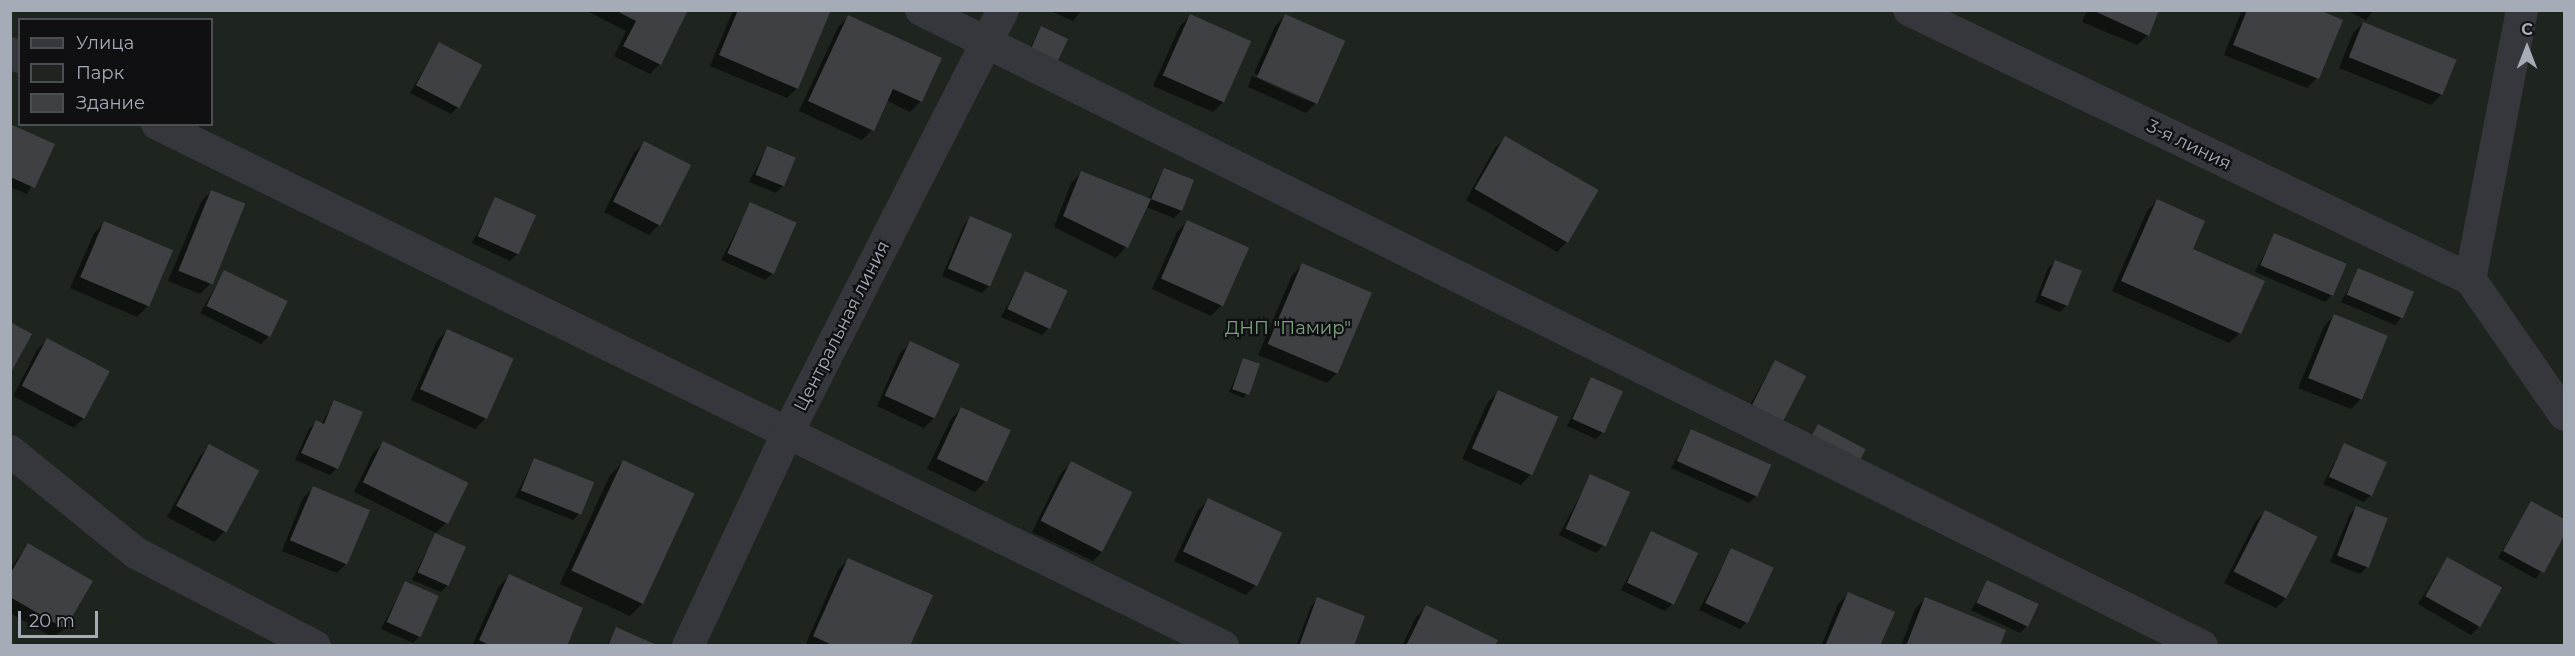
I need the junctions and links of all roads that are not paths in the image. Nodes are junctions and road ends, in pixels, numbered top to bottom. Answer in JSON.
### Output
{"nodes":[{"id":1,"x":921,"y":10,"type":"edge"},
{"id":2,"x":1003,"y":10,"type":"edge"},
{"id":3,"x":1909,"y":10,"type":"edge"},
{"id":4,"x":2522,"y":10,"type":"edge"},
{"id":5,"x":988,"y":43,"type":"junction"},
{"id":6,"x":161,"y":126,"type":"edge"},
{"id":7,"x":2470,"y":279,"type":"junction"},
{"id":8,"x":2565,"y":414,"type":"edge"},
{"id":9,"x":788,"y":434,"type":"junction"},
{"id":10,"x":10,"y":451,"type":"edge"},
{"id":11,"x":315,"y":645,"type":"edge"},
{"id":12,"x":688,"y":645,"type":"edge"},
{"id":13,"x":1223,"y":645,"type":"edge"},
{"id":14,"x":2202,"y":645,"type":"edge"}],
"edges":[{"from":1,"to":5,"type":"street"},
{"from":2,"to":5,"type":"street","name":"Центральная линия"},
{"from":3,"to":7,"type":"street","name":"3-я линия"},
{"from":4,"to":7,"type":"street"},
{"from":5,"to":9,"type":"street","name":"Центральная линия"},
{"from":5,"to":14,"type":"street"},
{"from":6,"to":9,"type":"street"},
{"from":7,"to":8,"type":"street"},
{"from":9,"to":12,"type":"street","name":"Центральная линия"},
{"from":9,"to":13,"type":"street"},
{"from":10,"to":11,"type":"street"}]}
